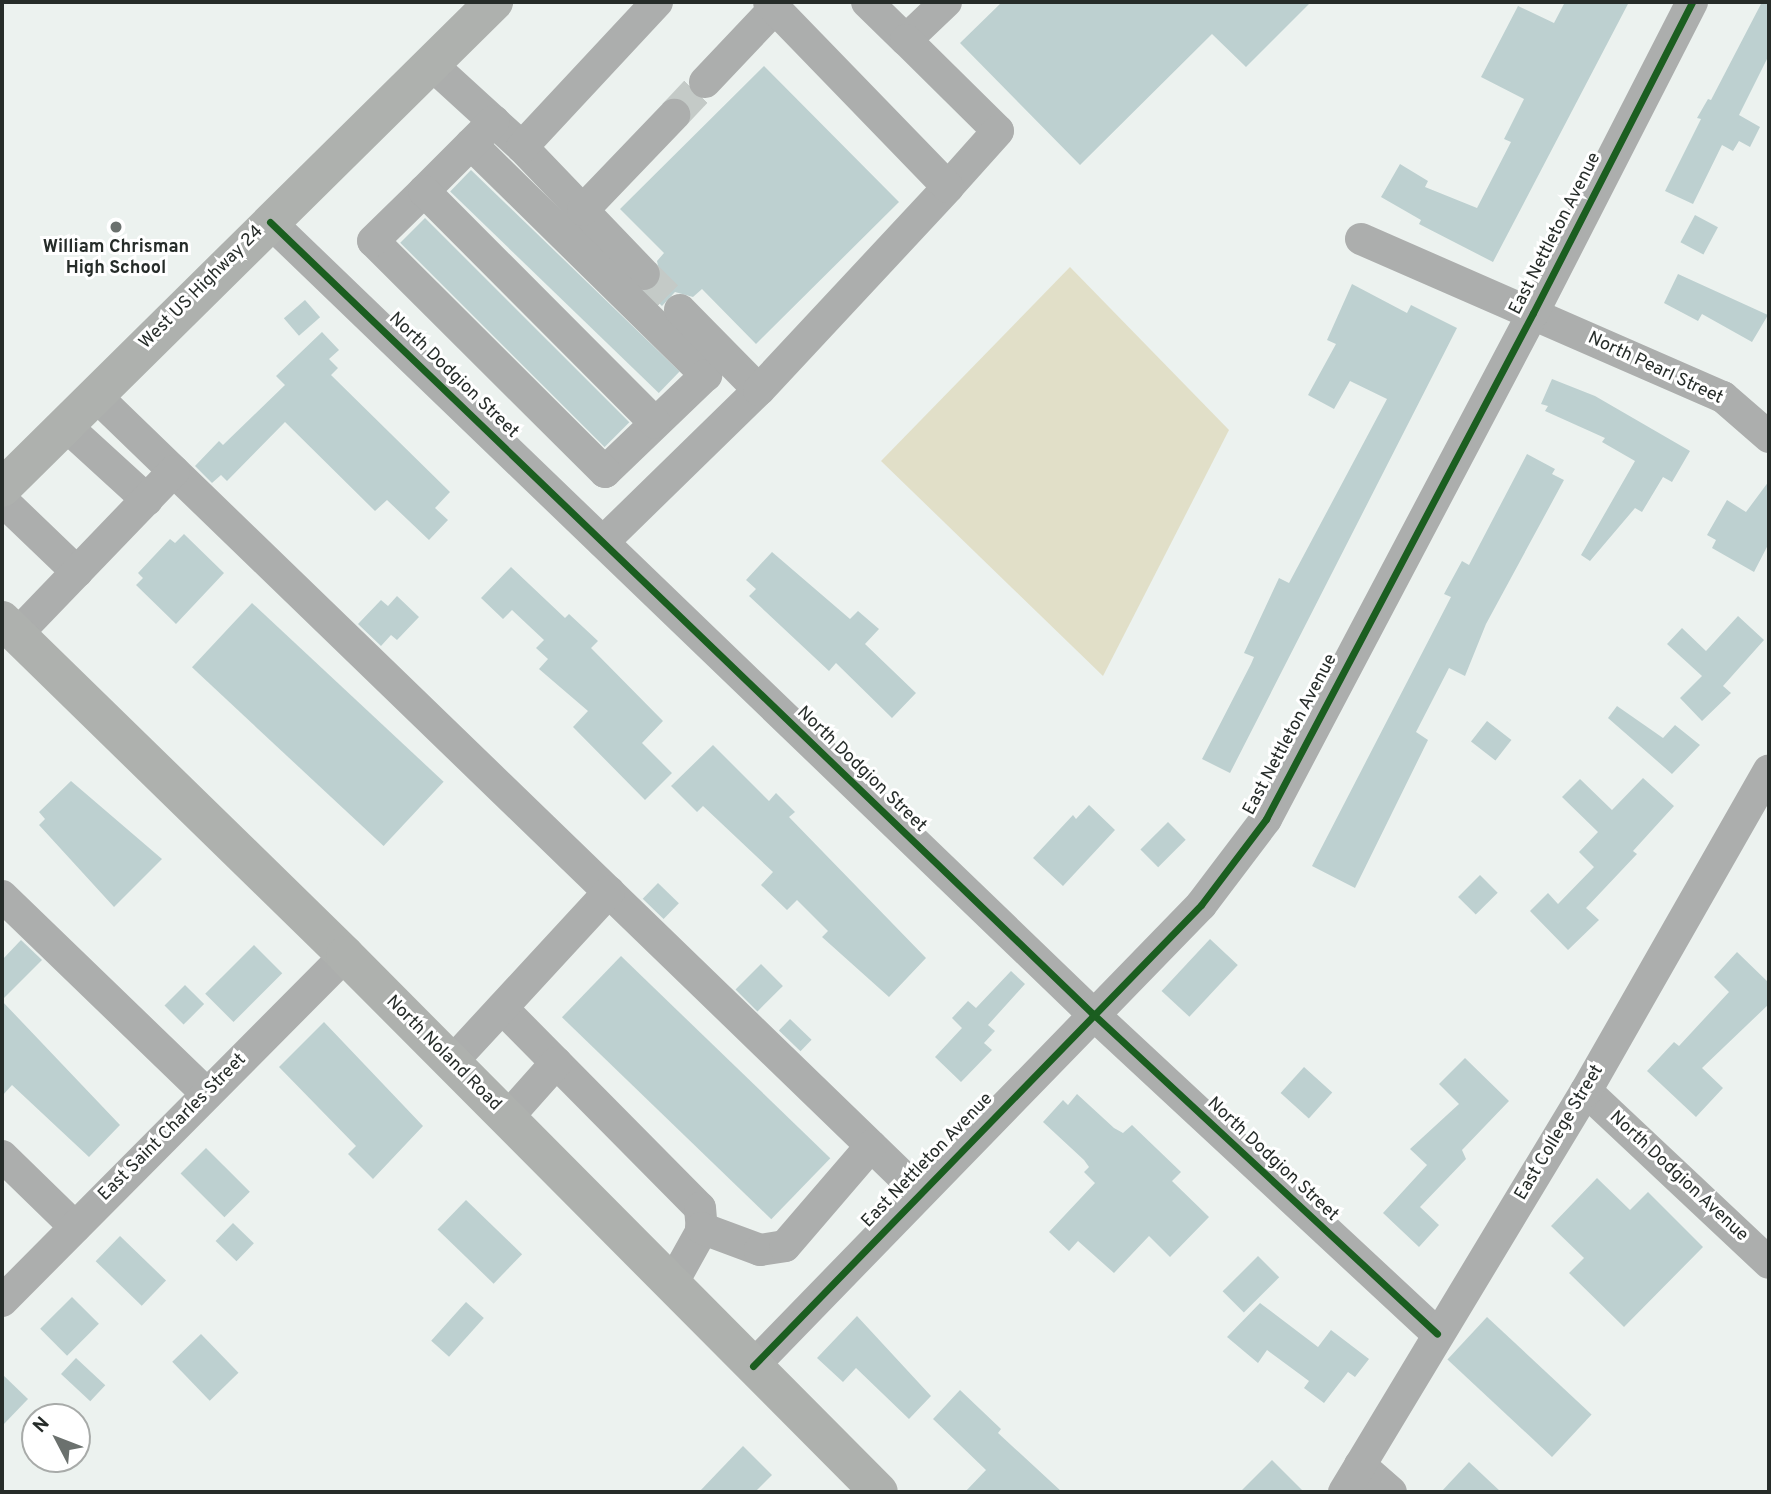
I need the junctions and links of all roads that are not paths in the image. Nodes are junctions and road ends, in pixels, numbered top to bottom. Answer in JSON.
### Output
{"nodes":[{"id":1,"x":494,"y":2,"type":"edge"},
{"id":2,"x":657,"y":2,"type":"edge"},
{"id":3,"x":867,"y":2,"type":"edge"},
{"id":4,"x":946,"y":2,"type":"edge"},
{"id":5,"x":1692,"y":2,"type":"edge"},
{"id":6,"x":772,"y":5,"type":"edge"},
{"id":7,"x":905,"y":40,"type":"junction"},
{"id":8,"x":431,"y":64,"type":"junction"},
{"id":9,"x":705,"y":82,"type":"tunnel mouth"},
{"id":10,"x":674,"y":115,"type":"tunnel mouth"},
{"id":11,"x":494,"y":121,"type":"junction"},
{"id":12,"x":471,"y":144,"type":"junction"},
{"id":13,"x":523,"y":147,"type":"junction"},
{"id":14,"x":948,"y":187,"type":"junction"},
{"id":15,"x":424,"y":191,"type":"junction"},
{"id":16,"x":583,"y":210,"type":"junction"},
{"id":17,"x":270,"y":222,"type":"junction"},
{"id":18,"x":1361,"y":239,"type":"dead end"},
{"id":19,"x":644,"y":274,"type":"tunnel mouth"},
{"id":20,"x":680,"y":310,"type":"tunnel mouth"},
{"id":21,"x":1534,"y":313,"type":"junction"},
{"id":22,"x":759,"y":390,"type":"junction"},
{"id":23,"x":95,"y":395,"type":"junction"},
{"id":24,"x":656,"y":423,"type":"junction"},
{"id":25,"x":65,"y":425,"type":"junction"},
{"id":26,"x":1769,"y":437,"type":"edge"},
{"id":27,"x":174,"y":471,"type":"junction"},
{"id":28,"x":2,"y":488,"type":"edge"},
{"id":29,"x":2,"y":500,"type":"edge"},
{"id":30,"x":146,"y":500,"type":"junction"},
{"id":31,"x":603,"y":542,"type":"junction"},
{"id":32,"x":76,"y":572,"type":"junction"},
{"id":33,"x":9,"y":627,"type":"edge"},
{"id":34,"x":1769,"y":770,"type":"edge"},
{"id":35,"x":609,"y":892,"type":"junction"},
{"id":36,"x":2,"y":896,"type":"edge"},
{"id":37,"x":345,"y":955,"type":"junction"},
{"id":38,"x":502,"y":1008,"type":"junction"},
{"id":39,"x":1092,"y":1013,"type":"junction"},
{"id":40,"x":451,"y":1063,"type":"junction"},
{"id":41,"x":556,"y":1063,"type":"junction"},
{"id":42,"x":1586,"y":1091,"type":"junction"},
{"id":43,"x":207,"y":1094,"type":"junction"},
{"id":44,"x":506,"y":1118,"type":"junction"},
{"id":45,"x":871,"y":1146,"type":"junction"},
{"id":46,"x":2,"y":1156,"type":"edge"},
{"id":47,"x":920,"y":1193,"type":"junction"},
{"id":48,"x":75,"y":1227,"type":"junction"},
{"id":49,"x":701,"y":1228,"type":"junction"},
{"id":50,"x":1769,"y":1263,"type":"edge"},
{"id":51,"x":672,"y":1284,"type":"junction"},
{"id":52,"x":2,"y":1301,"type":"edge"},
{"id":53,"x":1437,"y":1334,"type":"junction"},
{"id":54,"x":753,"y":1366,"type":"junction"},
{"id":55,"x":1360,"y":1465,"type":"junction"},
{"id":56,"x":879,"y":1492,"type":"edge"},
{"id":57,"x":1344,"y":1492,"type":"edge"},
{"id":58,"x":1391,"y":1492,"type":"edge"}],
"edges":[{"from":1,"to":8,"type":"main road","name":"West US Highway 24"},
{"from":2,"to":13,"type":"street"},
{"from":3,"to":7,"type":"street"},
{"from":4,"to":7,"type":"street"},
{"from":5,"to":21,"type":"street","name":"East Nettleton Avenue"},
{"from":6,"to":9,"type":"street"},
{"from":6,"to":14,"type":"street"},
{"from":7,"to":14,"type":"street"},
{"from":8,"to":11,"type":"street"},
{"from":8,"to":17,"type":"main road","name":"West US Highway 24"},
{"from":10,"to":16,"type":"street"},
{"from":11,"to":12,"type":"street"},
{"from":11,"to":13,"type":"street"},
{"from":12,"to":15,"type":"street"},
{"from":12,"to":24,"type":"street"},
{"from":13,"to":16,"type":"street"},
{"from":14,"to":22,"type":"street"},
{"from":15,"to":24,"type":"street"},
{"from":15,"to":24,"type":"street"},
{"from":16,"to":19,"type":"street"},
{"from":17,"to":23,"type":"main road","name":"West US Highway 24"},
{"from":17,"to":31,"type":"street","name":"North Dodgion Street"},
{"from":18,"to":21,"type":"street","name":"North Pearl Street"},
{"from":20,"to":22,"type":"street"},
{"from":21,"to":26,"type":"street","name":"North Pearl Street"},
{"from":21,"to":39,"type":"street","name":"East Nettleton Avenue"},
{"from":22,"to":31,"type":"street"},
{"from":23,"to":25,"type":"main road","name":"West US Highway 24"},
{"from":23,"to":27,"type":"street"},
{"from":25,"to":28,"type":"main road","name":"West US Highway 24"},
{"from":25,"to":30,"type":"street"},
{"from":27,"to":30,"type":"street"},
{"from":27,"to":35,"type":"street"},
{"from":29,"to":32,"type":"street"},
{"from":30,"to":32,"type":"street"},
{"from":31,"to":39,"type":"street","name":"North Dodgion Street"},
{"from":32,"to":33,"type":"street"},
{"from":33,"to":37,"type":"main road","name":"North Noland Road"},
{"from":34,"to":42,"type":"street","name":"East College Street"},
{"from":35,"to":38,"type":"street"},
{"from":35,"to":45,"type":"street"},
{"from":36,"to":43,"type":"street"},
{"from":37,"to":40,"type":"main road","name":"North Noland Road"},
{"from":37,"to":43,"type":"street","name":"East Saint Charles Street"},
{"from":38,"to":40,"type":"street"},
{"from":38,"to":41,"type":"street"},
{"from":39,"to":47,"type":"street","name":"East Nettleton Avenue"},
{"from":39,"to":53,"type":"street","name":"North Dodgion Street"},
{"from":40,"to":44,"type":"main road","name":"North Noland Road"},
{"from":41,"to":44,"type":"street"},
{"from":41,"to":49,"type":"street"},
{"from":42,"to":50,"type":"street","name":"North Dodgion Avenue"},
{"from":42,"to":53,"type":"street","name":"East College Street"},
{"from":43,"to":48,"type":"street","name":"East Saint Charles Street"},
{"from":44,"to":51,"type":"main road","name":"North Noland Road"},
{"from":45,"to":47,"type":"street"},
{"from":45,"to":49,"type":"street"},
{"from":46,"to":48,"type":"street"},
{"from":47,"to":54,"type":"street","name":"East Nettleton Avenue"},
{"from":48,"to":52,"type":"street","name":"East Saint Charles Street"},
{"from":49,"to":51,"type":"street"},
{"from":51,"to":54,"type":"main road","name":"North Noland Road"},
{"from":53,"to":55,"type":"street","name":"East College Street"},
{"from":54,"to":56,"type":"main road","name":"North Noland Road"},
{"from":55,"to":57,"type":"street","name":"East College Street"},
{"from":55,"to":58,"type":"street"}]}
